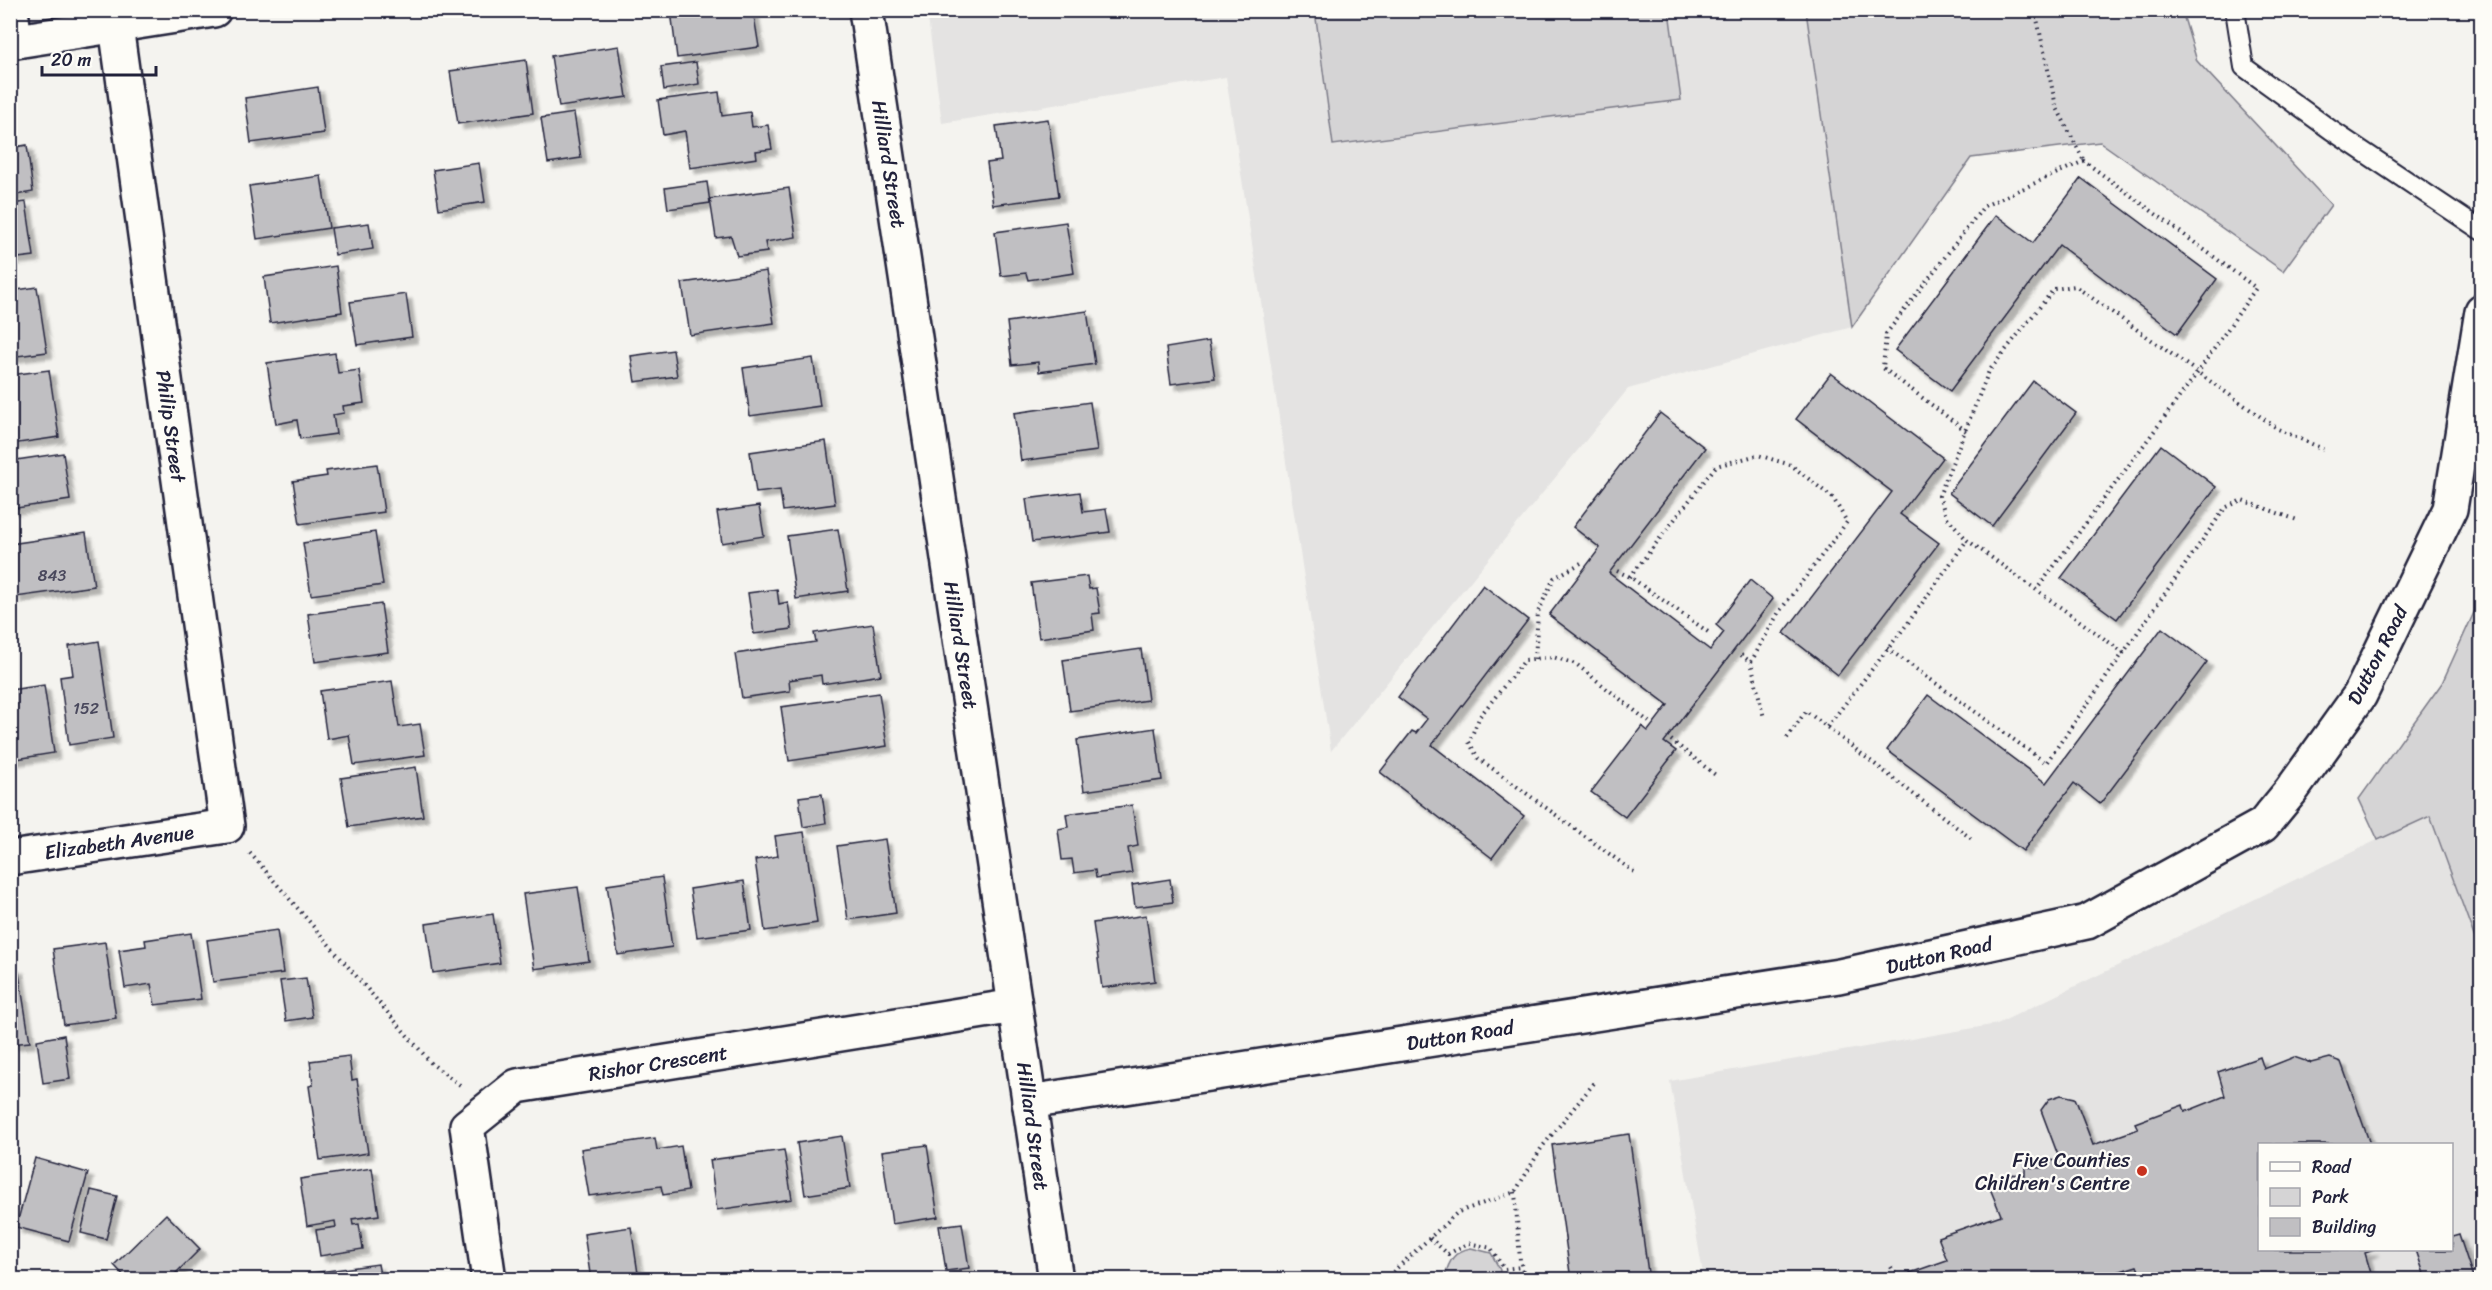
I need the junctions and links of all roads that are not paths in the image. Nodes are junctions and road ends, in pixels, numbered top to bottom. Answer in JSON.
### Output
{"nodes":[{"id":1,"x":214,"y":10,"type":"edge"},
{"id":2,"x":866,"y":10,"type":"edge"},
{"id":3,"x":2235,"y":10,"type":"edge"},
{"id":4,"x":116,"y":26,"type":"junction"},
{"id":5,"x":12,"y":31,"type":"edge"},
{"id":6,"x":2481,"y":231,"type":"edge"},
{"id":7,"x":2481,"y":311,"type":"edge"},
{"id":8,"x":226,"y":826,"type":"joint"},
{"id":9,"x":10,"y":858,"type":"edge"},
{"id":10,"x":1015,"y":1006,"type":"junction"},
{"id":11,"x":1029,"y":1102,"type":"junction"},
{"id":12,"x":489,"y":1280,"type":"edge"},
{"id":13,"x":1056,"y":1280,"type":"edge"}],
"edges":[{"from":1,"to":4,"type":"street"},
{"from":2,"to":10,"type":"street","name":"Hilliard Street"},
{"from":3,"to":6,"type":"lane"},
{"from":4,"to":5,"type":"street"},
{"from":4,"to":8,"type":"street","name":"Philip Street"},
{"from":7,"to":11,"type":"street","name":"Dutton Road"},
{"from":8,"to":9,"type":"street","name":"Elizabeth Avenue"},
{"from":10,"to":11,"type":"street","name":"Hilliard Street"},
{"from":10,"to":12,"type":"street","name":"Rishor Crescent"},
{"from":11,"to":13,"type":"street","name":"Hilliard Street"}]}
